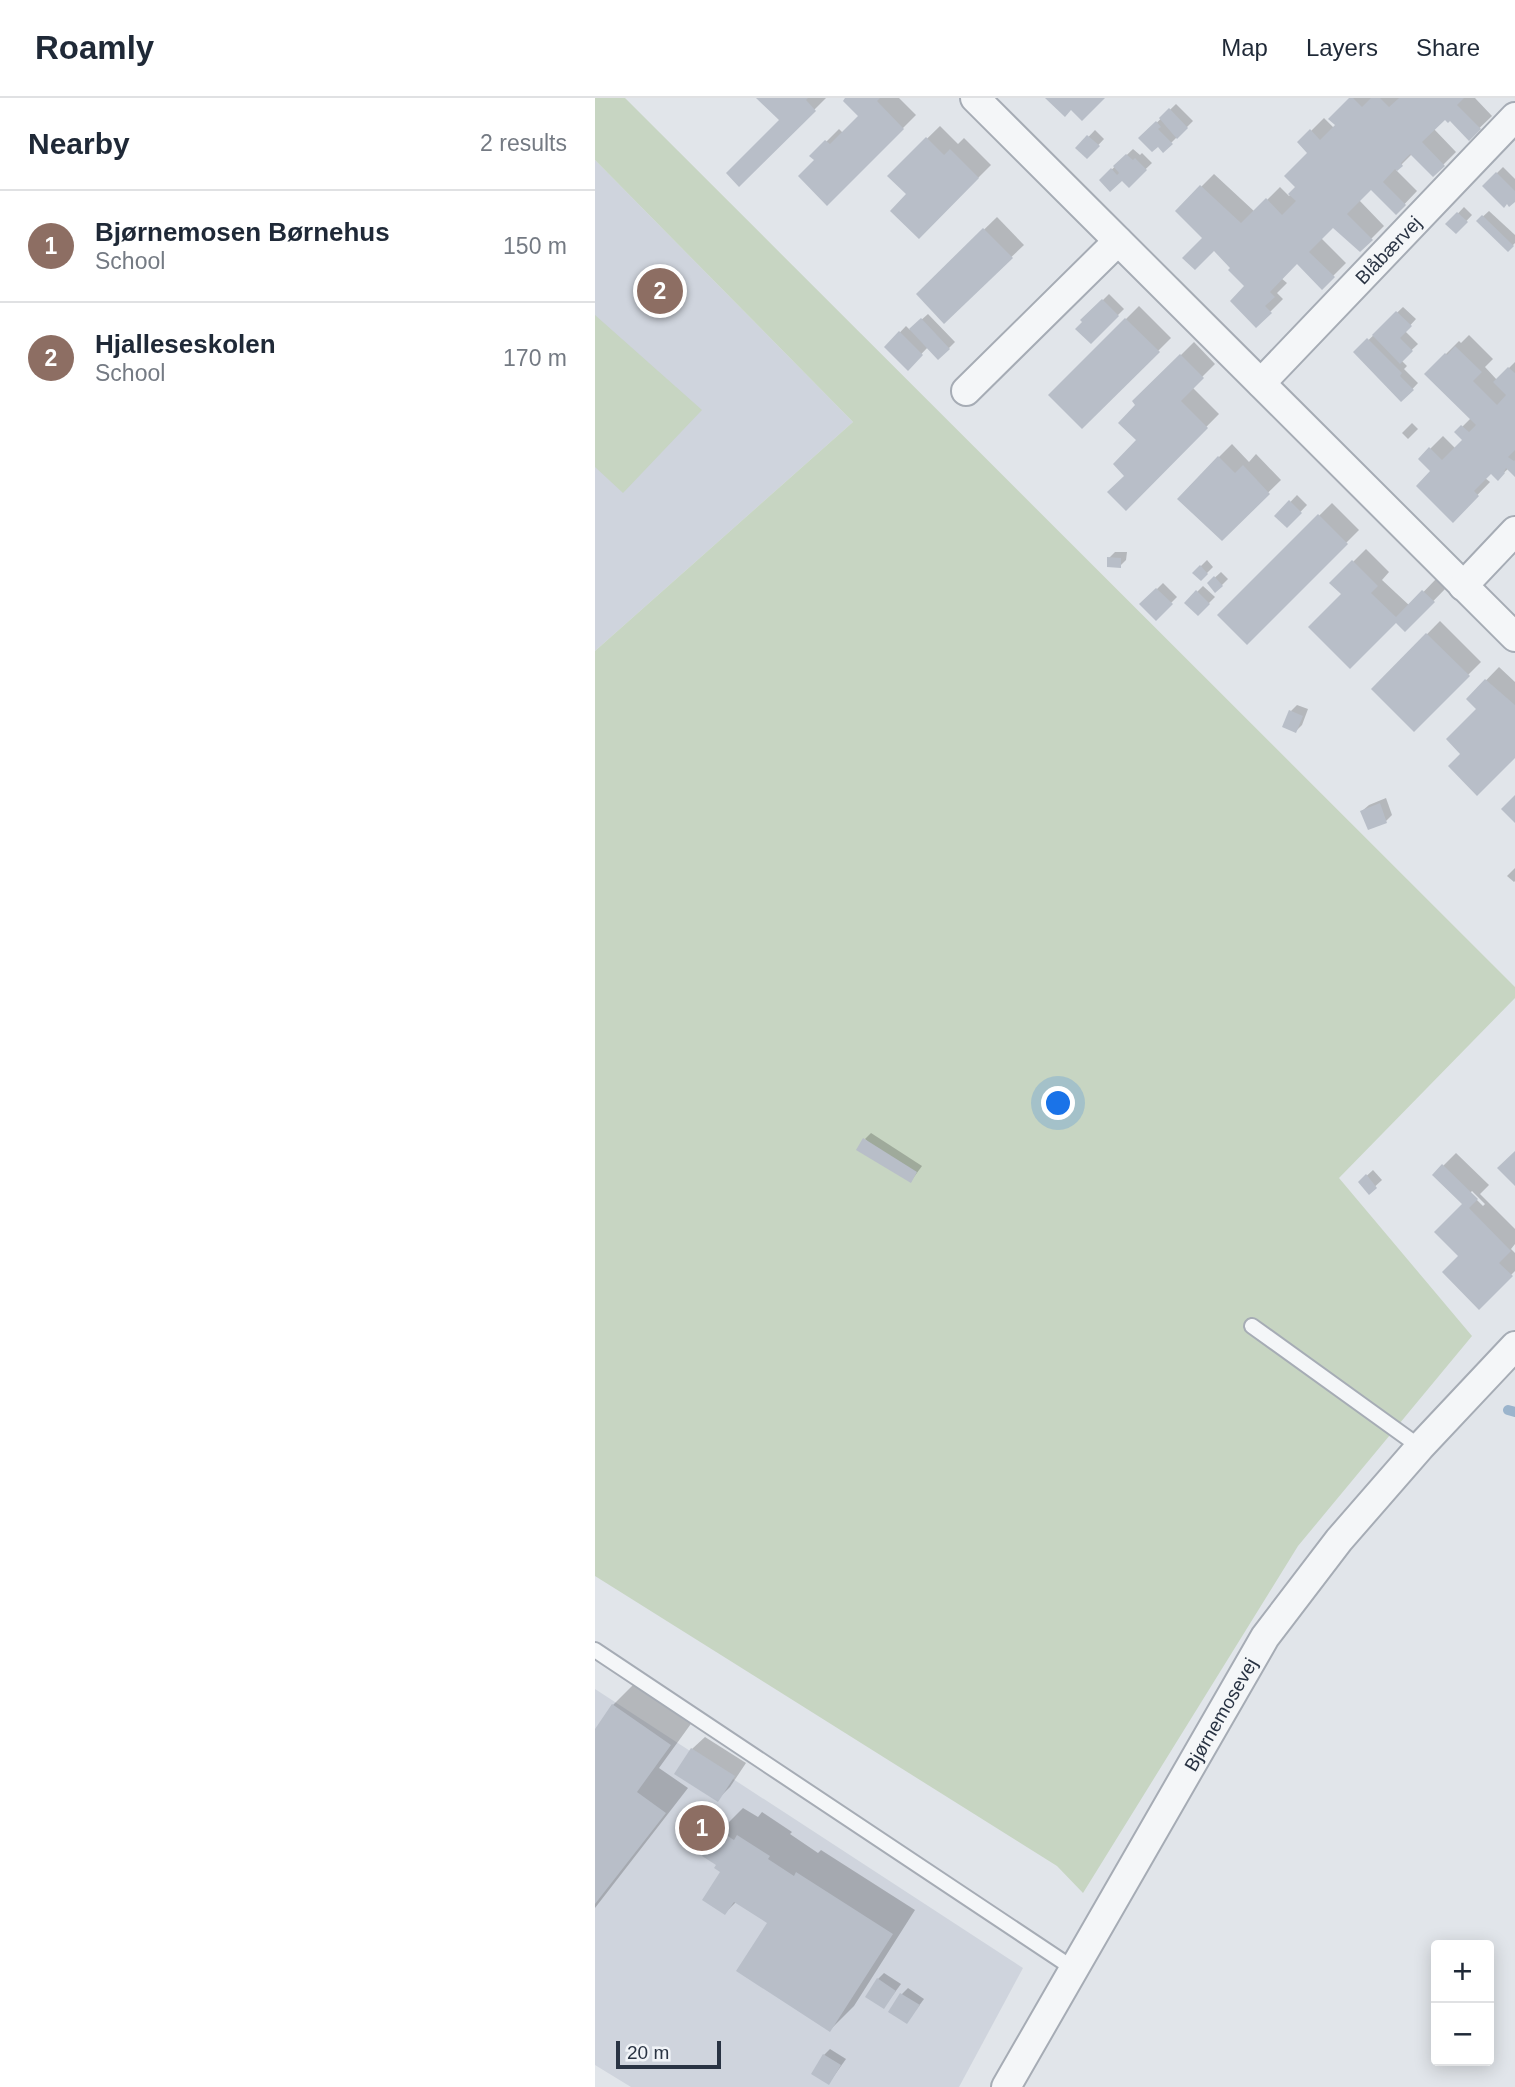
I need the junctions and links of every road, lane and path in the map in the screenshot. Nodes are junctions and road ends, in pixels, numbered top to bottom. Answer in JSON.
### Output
{"nodes":[{"id":1,"x":975,"y":98,"type":"edge"},
{"id":2,"x":1515,"y":117,"type":"edge"},
{"id":3,"x":1118,"y":241,"type":"junction"},
{"id":4,"x":1261,"y":383,"type":"junction"},
{"id":5,"x":966,"y":391,"type":"dead end"},
{"id":6,"x":1515,"y":531,"type":"edge"},
{"id":7,"x":1463,"y":586,"type":"junction"},
{"id":8,"x":1515,"y":637,"type":"edge"},
{"id":9,"x":1252,"y":1326,"type":"dead end"},
{"id":10,"x":1515,"y":1346,"type":"edge"},
{"id":11,"x":1420,"y":1447,"type":"junction"},
{"id":12,"x":595,"y":1650,"type":"edge"},
{"id":13,"x":1074,"y":1969,"type":"junction"},
{"id":14,"x":1006,"y":2087,"type":"edge"}],
"edges":[{"from":1,"to":3,"type":"street"},
{"from":2,"to":4,"type":"street","name":"Blåbærvej"},
{"from":3,"to":4,"type":"street"},
{"from":3,"to":5,"type":"street"},
{"from":4,"to":7,"type":"street"},
{"from":6,"to":7,"type":"street"},
{"from":7,"to":8,"type":"street"},
{"from":9,"to":11,"type":"lane"},
{"from":10,"to":11,"type":"street","name":"Bjørnemosevej"},
{"from":11,"to":13,"type":"street","name":"Bjørnemosevej"},
{"from":12,"to":13,"type":"lane"},
{"from":13,"to":14,"type":"street","name":"Bjørnemosevej"}]}
